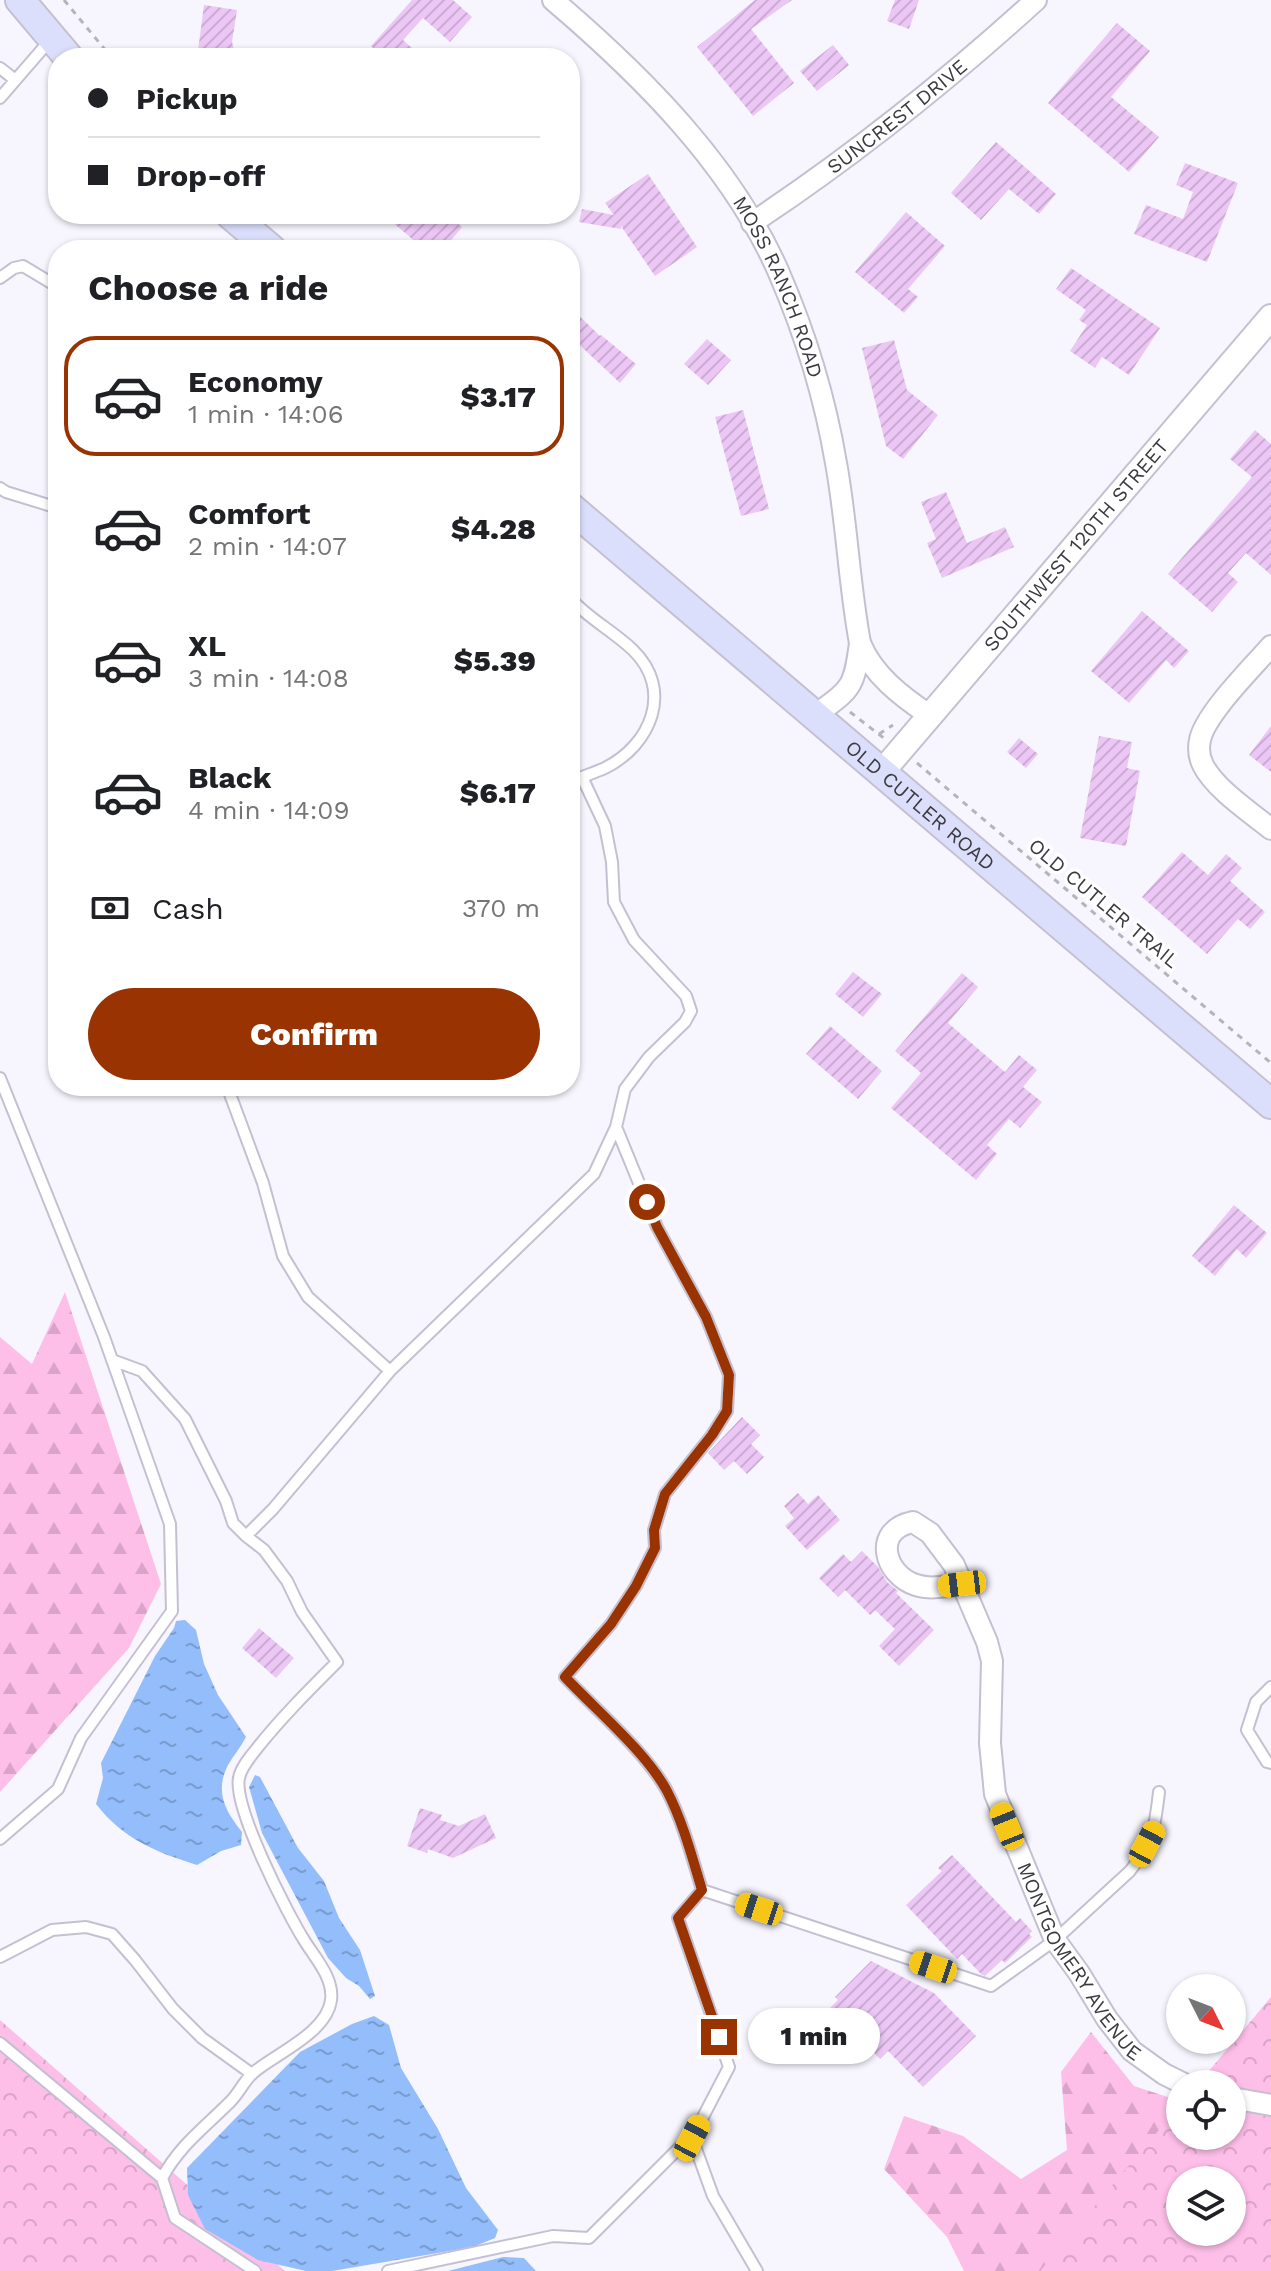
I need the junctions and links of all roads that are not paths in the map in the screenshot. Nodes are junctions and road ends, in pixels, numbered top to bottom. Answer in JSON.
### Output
{"nodes":[{"id":1,"x":20,"y":0,"type":"edge"},
{"id":2,"x":553,"y":0,"type":"edge"},
{"id":3,"x":1036,"y":0,"type":"edge"},
{"id":4,"x":60,"y":48,"type":"edge"},
{"id":5,"x":48,"y":56,"type":"edge"},
{"id":6,"x":0,"y":68,"type":"edge"},
{"id":7,"x":14,"y":79,"type":"junction"},
{"id":8,"x":0,"y":98,"type":"edge"},
{"id":9,"x":752,"y":223,"type":"junction"},
{"id":10,"x":242,"y":224,"type":"edge"},
{"id":11,"x":260,"y":240,"type":"edge"},
{"id":12,"x":0,"y":278,"type":"edge"},
{"id":13,"x":48,"y":281,"type":"edge"},
{"id":14,"x":1271,"y":317,"type":"edge"},
{"id":15,"x":0,"y":488,"type":"edge"},
{"id":16,"x":48,"y":505,"type":"edge"},
{"id":17,"x":580,"y":516,"type":"edge"},
{"id":18,"x":580,"y":609,"type":"edge"},
{"id":19,"x":860,"y":643,"type":"junction"},
{"id":20,"x":1271,"y":646,"type":"edge"},
{"id":21,"x":929,"y":715,"type":"junction"},
{"id":22,"x":814,"y":716,"type":"junction"},
{"id":23,"x":881,"y":773,"type":"junction"},
{"id":24,"x":582,"y":777,"type":"joint"},
{"id":25,"x":1271,"y":829,"type":"edge"},
{"id":26,"x":0,"y":1078,"type":"edge"},
{"id":27,"x":231,"y":1096,"type":"edge"},
{"id":28,"x":1271,"y":1104,"type":"edge"},
{"id":29,"x":616,"y":1127,"type":"junction"},
{"id":30,"x":112,"y":1360,"type":"junction"},
{"id":31,"x":390,"y":1371,"type":"junction"},
{"id":32,"x":246,"y":1536,"type":"junction"},
{"id":33,"x":962,"y":1584,"type":"dead end"},
{"id":34,"x":1271,"y":1687,"type":"edge"},
{"id":35,"x":1271,"y":1763,"type":"edge"},
{"id":36,"x":1159,"y":1792,"type":"dead end"},
{"id":37,"x":0,"y":1839,"type":"edge"},
{"id":38,"x":702,"y":1890,"type":"junction"},
{"id":39,"x":1055,"y":1940,"type":"junction"},
{"id":40,"x":0,"y":1957,"type":"edge"},
{"id":41,"x":0,"y":2043,"type":"edge"},
{"id":42,"x":252,"y":2074,"type":"junction"},
{"id":43,"x":1166,"y":2074,"type":"edge"},
{"id":44,"x":1246,"y":2101,"type":"edge"},
{"id":45,"x":1271,"y":2105,"type":"edge"},
{"id":46,"x":692,"y":2138,"type":"junction"},
{"id":47,"x":162,"y":2178,"type":"junction"},
{"id":48,"x":255,"y":2271,"type":"edge"},
{"id":49,"x":388,"y":2271,"type":"edge"},
{"id":50,"x":757,"y":2271,"type":"edge"}],
"edges":[{"from":1,"to":4,"type":"main road"},
{"from":2,"to":9,"type":"street","name":"MOSS RANCH ROAD"},
{"from":3,"to":9,"type":"street","name":"SUNCREST DRIVE"},
{"from":5,"to":7,"type":"lane"},
{"from":6,"to":7,"type":"lane"},
{"from":7,"to":8,"type":"lane"},
{"from":9,"to":19,"type":"street","name":"MOSS RANCH ROAD"},
{"from":10,"to":11,"type":"main road"},
{"from":12,"to":13,"type":"lane"},
{"from":14,"to":21,"type":"street","name":"SOUTHWEST 120TH STREET"},
{"from":15,"to":16,"type":"lane"},
{"from":17,"to":22,"type":"main road","name":"OLD CUTLER ROAD"},
{"from":18,"to":24,"type":"lane"},
{"from":19,"to":21,"type":"street","name":"MOSS RANCH ROAD"},
{"from":19,"to":22,"type":"street","name":"MOSS RANCH ROAD"},
{"from":20,"to":25,"type":"street"},
{"from":21,"to":23,"type":"street","name":"SOUTHWEST 120TH STREET"},
{"from":22,"to":23,"type":"main road","name":"OLD CUTLER ROAD"},
{"from":23,"to":28,"type":"main road","name":"OLD CUTLER ROAD"},
{"from":24,"to":29,"type":"lane"},
{"from":26,"to":30,"type":"lane"},
{"from":27,"to":31,"type":"lane"},
{"from":29,"to":31,"type":"lane"},
{"from":29,"to":38,"type":"lane"},
{"from":30,"to":32,"type":"lane"},
{"from":30,"to":37,"type":"lane"},
{"from":31,"to":32,"type":"lane"},
{"from":32,"to":42,"type":"lane"},
{"from":33,"to":39,"type":"street","name":"MONTGOMERY AVENUE"},
{"from":34,"to":35,"type":"lane"},
{"from":36,"to":39,"type":"lane"},
{"from":38,"to":39,"type":"lane"},
{"from":38,"to":46,"type":"lane"},
{"from":39,"to":43,"type":"street","name":"MONTGOMERY AVENUE"},
{"from":40,"to":42,"type":"lane"},
{"from":41,"to":47,"type":"lane"},
{"from":42,"to":47,"type":"lane"},
{"from":44,"to":45,"type":"street"},
{"from":46,"to":49,"type":"lane"},
{"from":46,"to":50,"type":"lane"},
{"from":47,"to":48,"type":"lane"}]}
